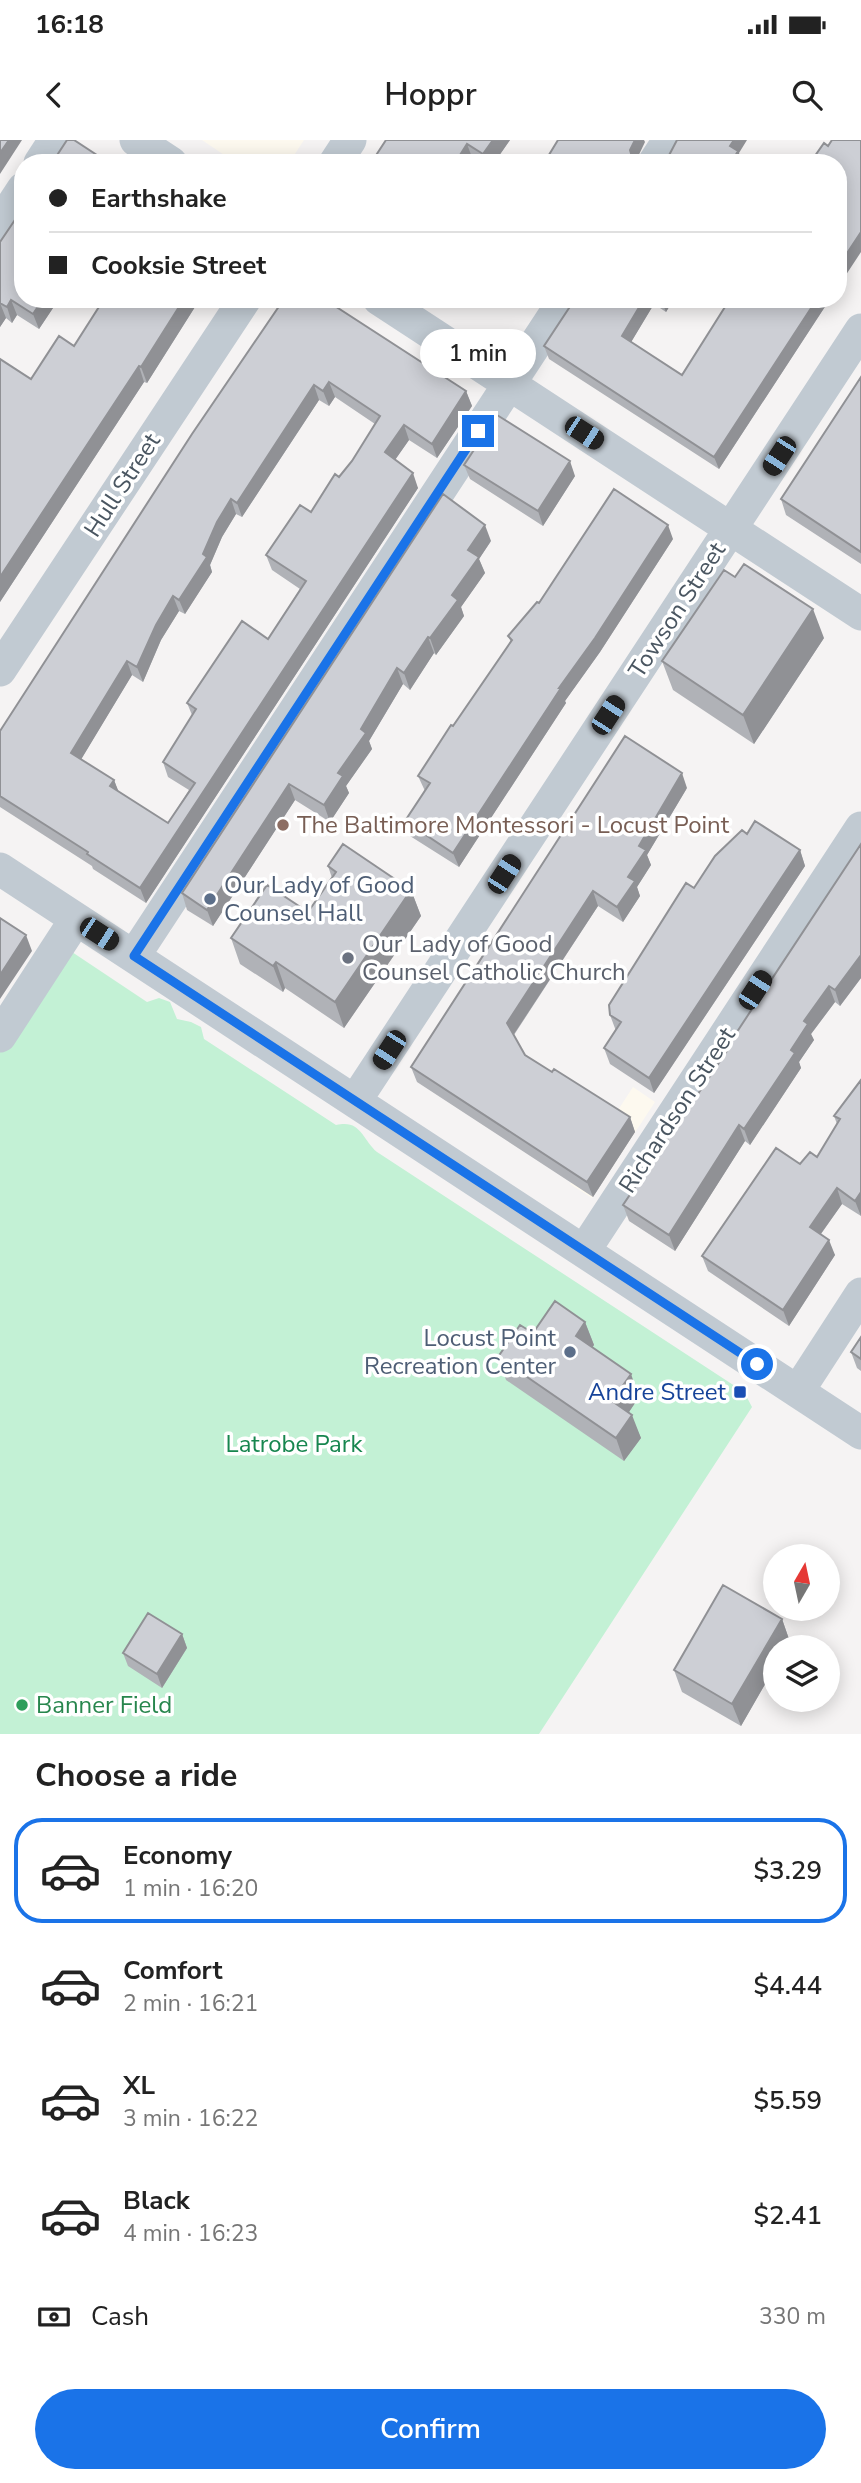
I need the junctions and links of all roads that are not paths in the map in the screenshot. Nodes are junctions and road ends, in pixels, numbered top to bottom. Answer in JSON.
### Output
{"nodes":[{"id":1,"x":136,"y":140,"type":"edge"},
{"id":2,"x":157,"y":154,"type":"edge"},
{"id":3,"x":14,"y":202,"type":"edge"},
{"id":4,"x":0,"y":223,"type":"edge"},
{"id":5,"x":239,"y":308,"type":"edge"},
{"id":6,"x":393,"y":308,"type":"edge"},
{"id":7,"x":559,"y":308,"type":"edge"},
{"id":8,"x":861,"y":330,"type":"edge"},
{"id":9,"x":509,"y":384,"type":"junction"},
{"id":10,"x":731,"y":529,"type":"junction"},
{"id":11,"x":861,"y":614,"type":"edge"},
{"id":12,"x":0,"y":670,"type":"edge"},
{"id":13,"x":861,"y":828,"type":"edge"},
{"id":14,"x":0,"y":869,"type":"edge"},
{"id":15,"x":76,"y":919,"type":"junction"},
{"id":16,"x":134,"y":956,"type":"junction"},
{"id":17,"x":0,"y":1036,"type":"edge"},
{"id":18,"x":355,"y":1101,"type":"junction"},
{"id":19,"x":584,"y":1251,"type":"junction"},
{"id":20,"x":861,"y":1294,"type":"edge"},
{"id":21,"x":797,"y":1391,"type":"junction"},
{"id":22,"x":861,"y":1433,"type":"edge"}],
"edges":[{"from":1,"to":2,"type":"street"},
{"from":3,"to":4,"type":"street"},
{"from":5,"to":12,"type":"street","name":"Hull Street"},
{"from":6,"to":9,"type":"street"},
{"from":7,"to":9,"type":"street"},
{"from":8,"to":10,"type":"street","name":"Towson Street"},
{"from":9,"to":10,"type":"street"},
{"from":9,"to":16,"type":"street"},
{"from":10,"to":11,"type":"street"},
{"from":10,"to":18,"type":"street","name":"Towson Street"},
{"from":13,"to":19,"type":"street","name":"Richardson Street"},
{"from":14,"to":15,"type":"street"},
{"from":15,"to":16,"type":"street"},
{"from":15,"to":17,"type":"street"},
{"from":16,"to":18,"type":"street"},
{"from":18,"to":19,"type":"street"},
{"from":19,"to":21,"type":"street"},
{"from":20,"to":21,"type":"street"},
{"from":21,"to":22,"type":"street"}]}
